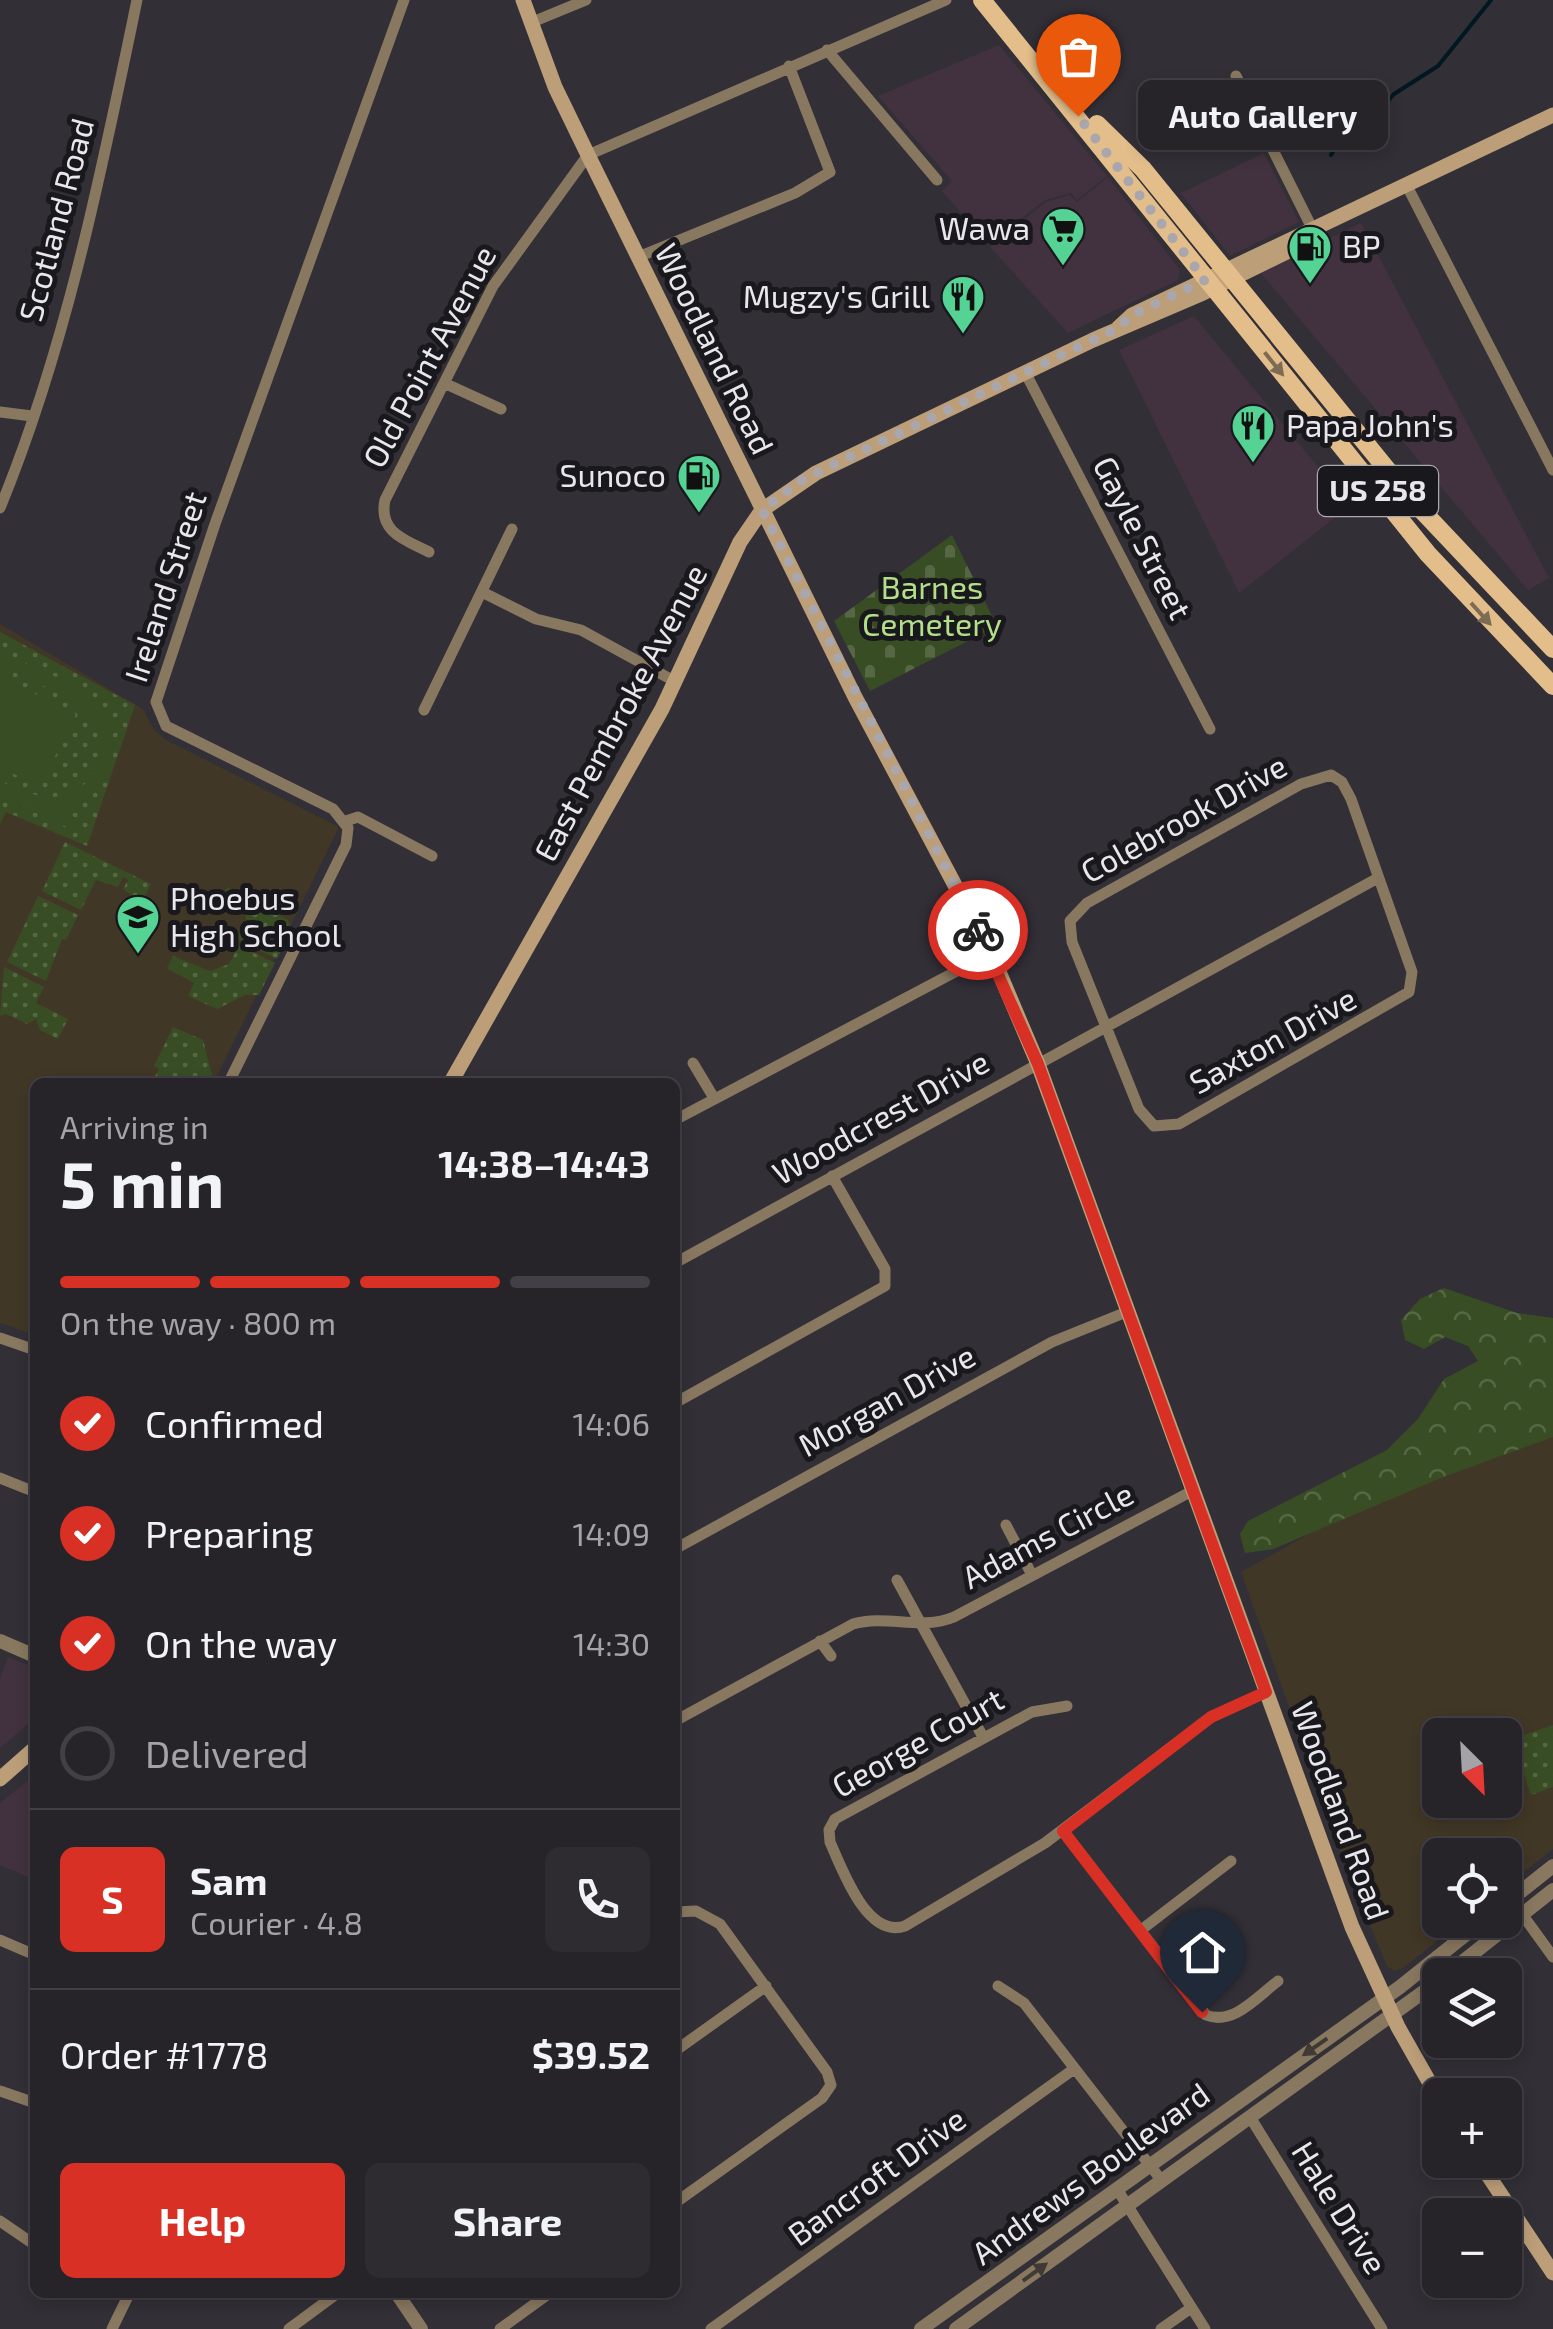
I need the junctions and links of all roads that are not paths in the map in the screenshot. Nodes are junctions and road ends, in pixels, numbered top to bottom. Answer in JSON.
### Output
{"nodes":[{"id":1,"x":137,"y":0,"type":"edge"},
{"id":2,"x":404,"y":0,"type":"edge"},
{"id":3,"x":524,"y":0,"type":"edge"},
{"id":4,"x":586,"y":0,"type":"edge"},
{"id":5,"x":946,"y":0,"type":"edge"},
{"id":6,"x":982,"y":0,"type":"edge"},
{"id":7,"x":995,"y":0,"type":"edge"},
{"id":8,"x":530,"y":23,"type":"junction"},
{"id":9,"x":827,"y":50,"type":"junction"},
{"id":10,"x":789,"y":66,"type":"junction"},
{"id":11,"x":1236,"y":76,"type":"dead end"},
{"id":12,"x":1553,"y":115,"type":"edge"},
{"id":13,"x":588,"y":155,"type":"junction"},
{"id":14,"x":937,"y":180,"type":"dead end"},
{"id":15,"x":1407,"y":186,"type":"junction"},
{"id":16,"x":1314,"y":232,"type":"junction"},
{"id":17,"x":638,"y":257,"type":"junction"},
{"id":18,"x":1228,"y":275,"type":"junction"},
{"id":19,"x":1208,"y":284,"type":"junction"},
{"id":20,"x":1025,"y":372,"type":"junction"},
{"id":21,"x":444,"y":382,"type":"junction"},
{"id":22,"x":501,"y":409,"type":"dead end"},
{"id":23,"x":0,"y":412,"type":"edge"},
{"id":24,"x":32,"y":416,"type":"junction"},
{"id":25,"x":1553,"y":470,"type":"edge"},
{"id":26,"x":0,"y":508,"type":"edge"},
{"id":27,"x":762,"y":510,"type":"junction"},
{"id":28,"x":512,"y":529,"type":"dead end"},
{"id":29,"x":429,"y":552,"type":"dead end"},
{"id":30,"x":482,"y":592,"type":"junction"},
{"id":31,"x":1553,"y":649,"type":"edge"},
{"id":32,"x":676,"y":682,"type":"junction"},
{"id":33,"x":1553,"y":686,"type":"edge"},
{"id":34,"x":424,"y":710,"type":"dead end"},
{"id":35,"x":1210,"y":730,"type":"dead end"},
{"id":36,"x":346,"y":821,"type":"junction"},
{"id":37,"x":432,"y":856,"type":"dead end"},
{"id":38,"x":1378,"y":878,"type":"junction"},
{"id":39,"x":990,"y":953,"type":"junction"},
{"id":40,"x":1107,"y":1028,"type":"junction"},
{"id":41,"x":694,"y":1063,"type":"dead end"},
{"id":42,"x":1038,"y":1064,"type":"junction"},
{"id":43,"x":231,"y":1078,"type":"edge"},
{"id":44,"x":452,"y":1078,"type":"edge"},
{"id":45,"x":714,"y":1098,"type":"junction"},
{"id":46,"x":680,"y":1117,"type":"edge"},
{"id":47,"x":832,"y":1176,"type":"junction"},
{"id":48,"x":680,"y":1260,"type":"edge"},
{"id":49,"x":1129,"y":1311,"type":"junction"},
{"id":50,"x":0,"y":1338,"type":"edge"},
{"id":51,"x":30,"y":1348,"type":"edge"},
{"id":52,"x":680,"y":1401,"type":"edge"},
{"id":53,"x":0,"y":1478,"type":"edge"},
{"id":54,"x":30,"y":1490,"type":"edge"},
{"id":55,"x":1194,"y":1490,"type":"junction"},
{"id":56,"x":1006,"y":1525,"type":"dead end"},
{"id":57,"x":680,"y":1546,"type":"edge"},
{"id":58,"x":1032,"y":1575,"type":"junction"},
{"id":59,"x":897,"y":1580,"type":"dead end"},
{"id":60,"x":925,"y":1625,"type":"junction"},
{"id":61,"x":0,"y":1641,"type":"edge"},
{"id":62,"x":820,"y":1641,"type":"junction"},
{"id":63,"x":30,"y":1654,"type":"edge"},
{"id":64,"x":832,"y":1656,"type":"dead end"},
{"id":65,"x":1266,"y":1692,"type":"junction"},
{"id":66,"x":1067,"y":1706,"type":"dead end"},
{"id":67,"x":680,"y":1718,"type":"edge"},
{"id":68,"x":983,"y":1737,"type":"junction"},
{"id":69,"x":30,"y":1752,"type":"edge"},
{"id":70,"x":0,"y":1779,"type":"edge"},
{"id":71,"x":1063,"y":1831,"type":"junction"},
{"id":72,"x":1231,"y":1861,"type":"dead end"},
{"id":73,"x":1553,"y":1866,"type":"edge"},
{"id":74,"x":1522,"y":1890,"type":"edge"},
{"id":75,"x":1553,"y":1890,"type":"edge"},
{"id":76,"x":680,"y":1912,"type":"edge"},
{"id":77,"x":1522,"y":1914,"type":"joint"},
{"id":78,"x":1140,"y":1930,"type":"junction"},
{"id":79,"x":1461,"y":1938,"type":"edge"},
{"id":80,"x":1492,"y":1938,"type":"edge"},
{"id":81,"x":0,"y":1940,"type":"edge"},
{"id":82,"x":30,"y":1953,"type":"edge"},
{"id":83,"x":1553,"y":1957,"type":"edge"},
{"id":84,"x":1467,"y":1958,"type":"edge"},
{"id":85,"x":1278,"y":1981,"type":"dead end"},
{"id":86,"x":766,"y":1986,"type":"junction"},
{"id":87,"x":998,"y":1986,"type":"dead end"},
{"id":88,"x":1422,"y":1993,"type":"edge"},
{"id":89,"x":1384,"y":1998,"type":"junction"},
{"id":90,"x":1392,"y":2015,"type":"junction"},
{"id":91,"x":680,"y":2047,"type":"edge"},
{"id":92,"x":1074,"y":2069,"type":"junction"},
{"id":93,"x":1427,"y":2078,"type":"edge"},
{"id":94,"x":0,"y":2091,"type":"edge"},
{"id":95,"x":30,"y":2101,"type":"edge"},
{"id":96,"x":1250,"y":2117,"type":"junction"},
{"id":97,"x":1150,"y":2165,"type":"junction"},
{"id":98,"x":1490,"y":2178,"type":"edge"},
{"id":99,"x":1162,"y":2181,"type":"junction"},
{"id":100,"x":1117,"y":2189,"type":"junction"},
{"id":101,"x":680,"y":2199,"type":"edge"},
{"id":102,"x":1127,"y":2206,"type":"junction"},
{"id":103,"x":0,"y":2222,"type":"edge"},
{"id":104,"x":30,"y":2242,"type":"edge"},
{"id":105,"x":1553,"y":2274,"type":"edge"},
{"id":106,"x":127,"y":2298,"type":"edge"},
{"id":107,"x":331,"y":2298,"type":"edge"},
{"id":108,"x":400,"y":2298,"type":"edge"},
{"id":109,"x":542,"y":2298,"type":"edge"},
{"id":110,"x":1191,"y":2308,"type":"junction"},
{"id":111,"x":112,"y":2329,"type":"edge"},
{"id":112,"x":290,"y":2329,"type":"edge"},
{"id":113,"x":421,"y":2329,"type":"edge"},
{"id":114,"x":500,"y":2329,"type":"edge"},
{"id":115,"x":712,"y":2329,"type":"edge"},
{"id":116,"x":921,"y":2329,"type":"edge"},
{"id":117,"x":956,"y":2329,"type":"edge"},
{"id":118,"x":1161,"y":2329,"type":"edge"},
{"id":119,"x":1205,"y":2329,"type":"edge"},
{"id":120,"x":1382,"y":2329,"type":"edge"}],
"edges":[{"from":1,"to":24,"type":"street","name":"Scotland Road"},
{"from":2,"to":36,"type":"street","name":"Ireland Street"},
{"from":3,"to":8,"type":"main road","name":"Woodland Road"},
{"from":4,"to":8,"type":"street"},
{"from":5,"to":9,"type":"street","name":"Old Point Avenue"},
{"from":6,"to":19,"type":"main road","number":"US 258"},
{"from":7,"to":18,"type":"main road","number":"US 258"},
{"from":8,"to":13,"type":"main road","name":"Woodland Road"},
{"from":9,"to":10,"type":"street","name":"Old Point Avenue"},
{"from":9,"to":14,"type":"street"},
{"from":10,"to":13,"type":"street","name":"Old Point Avenue"},
{"from":10,"to":17,"type":"street"},
{"from":11,"to":16,"type":"street"},
{"from":12,"to":15,"type":"main road","name":"East Pembroke Avenue"},
{"from":13,"to":17,"type":"main road","name":"Woodland Road"},
{"from":13,"to":21,"type":"street","name":"Old Point Avenue"},
{"from":15,"to":16,"type":"main road","name":"East Pembroke Avenue"},
{"from":15,"to":25,"type":"street"},
{"from":16,"to":18,"type":"main road","name":"East Pembroke Avenue"},
{"from":17,"to":27,"type":"main road","name":"Woodland Road"},
{"from":18,"to":19,"type":"main road","name":"East Pembroke Avenue"},
{"from":18,"to":31,"type":"main road","number":"US 258"},
{"from":19,"to":20,"type":"main road","name":"East Pembroke Avenue"},
{"from":19,"to":33,"type":"main road","number":"US 258","one_way":true},
{"from":20,"to":27,"type":"main road","name":"East Pembroke Avenue"},
{"from":20,"to":35,"type":"street","name":"Gayle Street"},
{"from":21,"to":22,"type":"street"},
{"from":21,"to":29,"type":"street","name":"Old Point Avenue"},
{"from":23,"to":24,"type":"street"},
{"from":24,"to":26,"type":"street","name":"Scotland Road"},
{"from":27,"to":32,"type":"main road","name":"East Pembroke Avenue"},
{"from":27,"to":39,"type":"main road","name":"Woodland Road"},
{"from":28,"to":30,"type":"street"},
{"from":30,"to":32,"type":"street"},
{"from":30,"to":34,"type":"street"},
{"from":32,"to":44,"type":"main road","name":"East Pembroke Avenue"},
{"from":36,"to":37,"type":"street","name":"Ireland Street"},
{"from":36,"to":43,"type":"street"},
{"from":38,"to":40,"type":"street","name":"Woodcrest Drive"},
{"from":38,"to":40,"type":"street","name":"Saxton Drive"},
{"from":38,"to":40,"type":"street","name":"Colebrook Drive"},
{"from":39,"to":42,"type":"main road","name":"Woodland Road"},
{"from":39,"to":45,"type":"street"},
{"from":40,"to":42,"type":"street","name":"Woodcrest Drive"},
{"from":41,"to":45,"type":"street"},
{"from":42,"to":47,"type":"street","name":"Woodcrest Drive"},
{"from":42,"to":49,"type":"main road","name":"Woodland Road"},
{"from":45,"to":46,"type":"street"},
{"from":47,"to":48,"type":"street","name":"Woodcrest Drive"},
{"from":47,"to":52,"type":"street"},
{"from":49,"to":55,"type":"main road","name":"Woodland Road"},
{"from":49,"to":57,"type":"street","name":"Morgan Drive"},
{"from":50,"to":51,"type":"street"},
{"from":53,"to":54,"type":"street"},
{"from":55,"to":58,"type":"street","name":"Adams Circle"},
{"from":55,"to":65,"type":"main road","name":"Woodland Road"},
{"from":56,"to":58,"type":"street"},
{"from":58,"to":60,"type":"street","name":"Adams Circle"},
{"from":59,"to":60,"type":"street"},
{"from":60,"to":62,"type":"street","name":"Adams Circle"},
{"from":60,"to":68,"type":"street"},
{"from":61,"to":63,"type":"street"},
{"from":62,"to":64,"type":"street"},
{"from":62,"to":67,"type":"street","name":"Adams Circle"},
{"from":65,"to":71,"type":"street","name":"George Court"},
{"from":65,"to":89,"type":"main road","name":"Woodland Road"},
{"from":66,"to":68,"type":"street","name":"George Court"},
{"from":68,"to":71,"type":"street","name":"George Court"},
{"from":69,"to":70,"type":"main road"},
{"from":71,"to":78,"type":"street"},
{"from":72,"to":78,"type":"street"},
{"from":73,"to":74,"type":"street"},
{"from":75,"to":77,"type":"street"},
{"from":76,"to":86,"type":"street"},
{"from":77,"to":83,"type":"street"},
{"from":78,"to":85,"type":"street"},
{"from":79,"to":89,"type":"street","name":"Andrews Boulevard"},
{"from":80,"to":84,"type":"street"},
{"from":81,"to":82,"type":"street"},
{"from":86,"to":91,"type":"street"},
{"from":86,"to":101,"type":"street"},
{"from":87,"to":92,"type":"street"},
{"from":88,"to":90,"type":"street","name":"Andrews Boulevard"},
{"from":89,"to":90,"type":"main road","name":"Woodland Road"},
{"from":89,"to":97,"type":"street","name":"Andrews Boulevard","one_way":true},
{"from":90,"to":93,"type":"main road","name":"Woodland Road"},
{"from":90,"to":96,"type":"street","name":"Andrews Boulevard"},
{"from":92,"to":97,"type":"street"},
{"from":92,"to":115,"type":"street","name":"Bancroft Drive"},
{"from":94,"to":95,"type":"street"},
{"from":96,"to":99,"type":"street","name":"Andrews Boulevard"},
{"from":96,"to":120,"type":"street","name":"Hale Drive"},
{"from":97,"to":99,"type":"street"},
{"from":97,"to":100,"type":"street","name":"Andrews Boulevard"},
{"from":98,"to":105,"type":"main road"},
{"from":99,"to":102,"type":"street","name":"Andrews Boulevard"},
{"from":100,"to":102,"type":"street"},
{"from":100,"to":116,"type":"street","name":"Andrews Boulevard"},
{"from":102,"to":110,"type":"street"},
{"from":117,"to":102,"type":"street","name":"Andrews Boulevard","one_way":true},
{"from":103,"to":104,"type":"street"},
{"from":106,"to":111,"type":"street"},
{"from":107,"to":112,"type":"street"},
{"from":108,"to":113,"type":"street"},
{"from":109,"to":114,"type":"street"},
{"from":110,"to":118,"type":"street"},
{"from":110,"to":119,"type":"street"}]}
